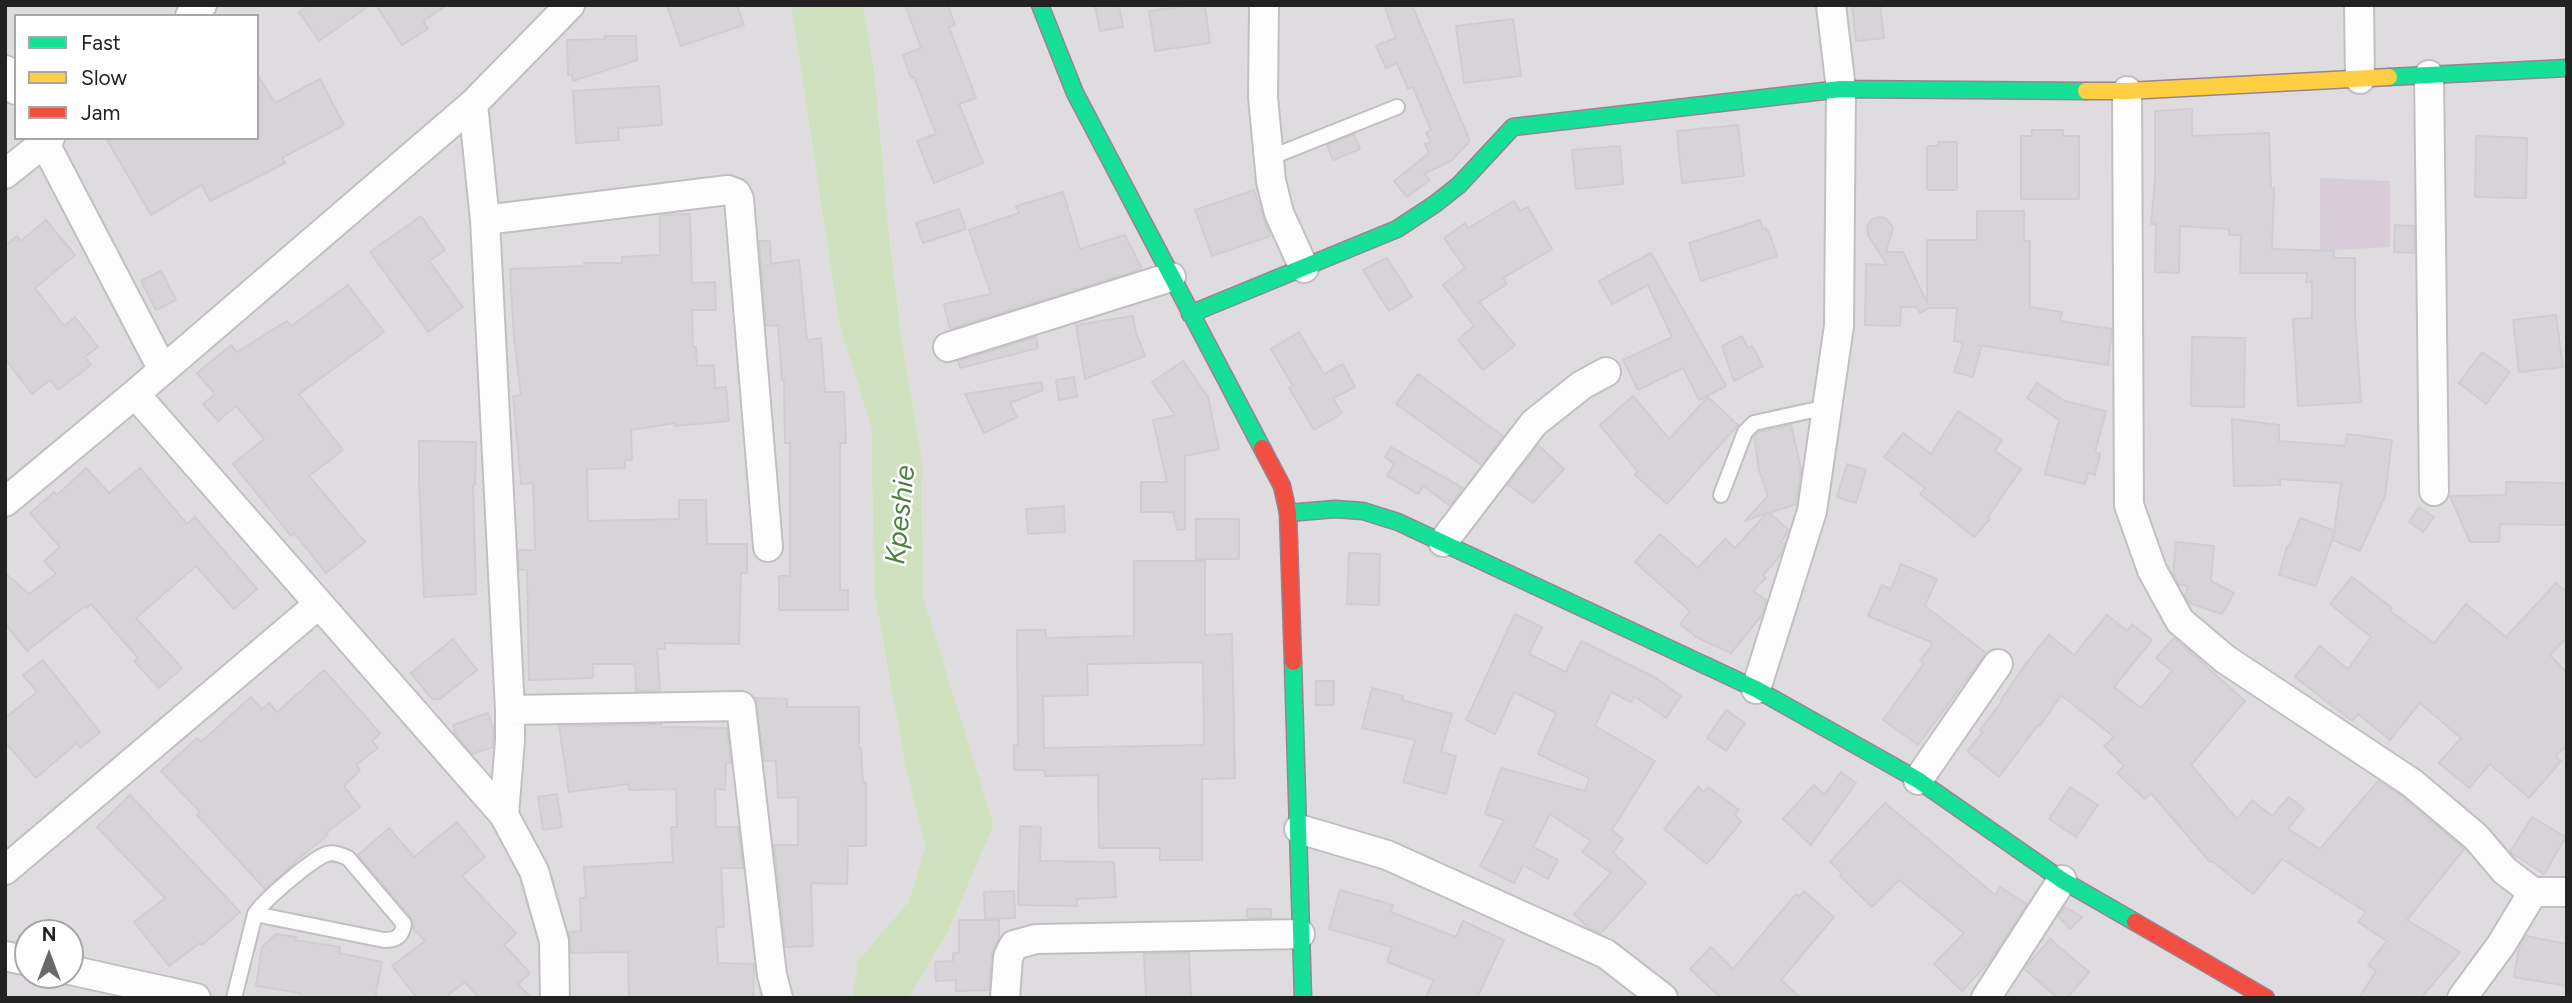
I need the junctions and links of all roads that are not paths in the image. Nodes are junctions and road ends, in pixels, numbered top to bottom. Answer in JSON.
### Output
{"nodes":[{"id":1,"x":570,"y":5,"type":"edge"},
{"id":2,"x":1040,"y":5,"type":"edge"},
{"id":3,"x":1264,"y":5,"type":"edge"},
{"id":4,"x":1831,"y":5,"type":"edge"},
{"id":5,"x":2359,"y":5,"type":"edge"},
{"id":6,"x":2567,"y":68,"type":"edge"},
{"id":7,"x":5,"y":70,"type":"edge"},
{"id":8,"x":2430,"y":75,"type":"junction"},
{"id":9,"x":2360,"y":79,"type":"junction"},
{"id":10,"x":14,"y":86,"type":"edge"},
{"id":11,"x":1841,"y":89,"type":"junction"},
{"id":12,"x":2127,"y":90,"type":"junction"},
{"id":13,"x":473,"y":104,"type":"junction"},
{"id":14,"x":1397,"y":107,"type":"dead end"},
{"id":15,"x":45,"y":140,"type":"edge"},
{"id":16,"x":1269,"y":158,"type":"junction"},
{"id":17,"x":5,"y":174,"type":"edge"},
{"id":18,"x":485,"y":220,"type":"junction"},
{"id":19,"x":1304,"y":268,"type":"junction"},
{"id":20,"x":1171,"y":277,"type":"junction"},
{"id":21,"x":1190,"y":314,"type":"junction"},
{"id":22,"x":948,"y":346,"type":"dead end"},
{"id":23,"x":163,"y":370,"type":"junction"},
{"id":24,"x":1606,"y":372,"type":"dead end"},
{"id":25,"x":135,"y":394,"type":"junction"},
{"id":26,"x":1828,"y":407,"type":"junction"},
{"id":27,"x":2434,"y":491,"type":"dead end"},
{"id":28,"x":1721,"y":495,"type":"dead end"},
{"id":29,"x":5,"y":502,"type":"edge"},
{"id":30,"x":1288,"y":513,"type":"junction"},
{"id":31,"x":1443,"y":542,"type":"junction"},
{"id":32,"x":768,"y":547,"type":"dead end"},
{"id":33,"x":319,"y":604,"type":"junction"},
{"id":34,"x":1998,"y":664,"type":"dead end"},
{"id":35,"x":1756,"y":689,"type":"junction"},
{"id":36,"x":510,"y":710,"type":"junction"},
{"id":37,"x":1918,"y":780,"type":"junction"},
{"id":38,"x":503,"y":815,"type":"junction"},
{"id":39,"x":1299,"y":829,"type":"junction"},
{"id":40,"x":5,"y":870,"type":"edge"},
{"id":41,"x":2062,"y":880,"type":"junction"},
{"id":42,"x":2533,"y":892,"type":"junction"},
{"id":43,"x":2567,"y":892,"type":"edge"},
{"id":44,"x":255,"y":914,"type":"junction"},
{"id":45,"x":1300,"y":934,"type":"junction"},
{"id":46,"x":84,"y":973,"type":"edge"},
{"id":47,"x":196,"y":998,"type":"edge"},
{"id":48,"x":234,"y":998,"type":"edge"},
{"id":49,"x":555,"y":998,"type":"edge"},
{"id":50,"x":778,"y":998,"type":"edge"},
{"id":51,"x":1005,"y":998,"type":"edge"},
{"id":52,"x":1303,"y":998,"type":"edge"},
{"id":53,"x":1663,"y":998,"type":"edge"},
{"id":54,"x":1986,"y":998,"type":"edge"},
{"id":55,"x":2266,"y":998,"type":"edge"},
{"id":56,"x":2462,"y":998,"type":"edge"}],
"edges":[{"from":1,"to":13,"type":"street"},
{"from":2,"to":20,"type":"street"},
{"from":3,"to":16,"type":"street"},
{"from":4,"to":11,"type":"street"},
{"from":5,"to":9,"type":"street"},
{"from":6,"to":8,"type":"street"},
{"from":7,"to":10,"type":"street"},
{"from":8,"to":9,"type":"street"},
{"from":8,"to":27,"type":"street"},
{"from":9,"to":12,"type":"street"},
{"from":11,"to":12,"type":"street"},
{"from":11,"to":19,"type":"street"},
{"from":11,"to":26,"type":"street"},
{"from":12,"to":42,"type":"street"},
{"from":13,"to":18,"type":"street"},
{"from":13,"to":23,"type":"street"},
{"from":14,"to":16,"type":"lane"},
{"from":15,"to":17,"type":"street"},
{"from":15,"to":23,"type":"street"},
{"from":16,"to":19,"type":"street"},
{"from":18,"to":32,"type":"street"},
{"from":18,"to":36,"type":"street"},
{"from":19,"to":21,"type":"street"},
{"from":20,"to":21,"type":"street"},
{"from":20,"to":22,"type":"street"},
{"from":21,"to":30,"type":"street"},
{"from":23,"to":25,"type":"street"},
{"from":24,"to":31,"type":"street"},
{"from":25,"to":29,"type":"street"},
{"from":25,"to":33,"type":"street"},
{"from":26,"to":28,"type":"lane"},
{"from":26,"to":35,"type":"street"},
{"from":30,"to":31,"type":"street"},
{"from":30,"to":39,"type":"street"},
{"from":31,"to":35,"type":"street"},
{"from":33,"to":38,"type":"street"},
{"from":33,"to":40,"type":"street"},
{"from":34,"to":37,"type":"street"},
{"from":35,"to":37,"type":"street"},
{"from":36,"to":38,"type":"street"},
{"from":36,"to":50,"type":"street"},
{"from":37,"to":41,"type":"street"},
{"from":38,"to":49,"type":"street"},
{"from":39,"to":45,"type":"street"},
{"from":39,"to":53,"type":"street"},
{"from":41,"to":54,"type":"street"},
{"from":41,"to":55,"type":"street"},
{"from":42,"to":43,"type":"street"},
{"from":42,"to":56,"type":"street"},
{"from":44,"to":44,"type":"lane"},
{"from":44,"to":48,"type":"lane"},
{"from":45,"to":51,"type":"street"},
{"from":45,"to":52,"type":"street"},
{"from":46,"to":47,"type":"street"}]}
